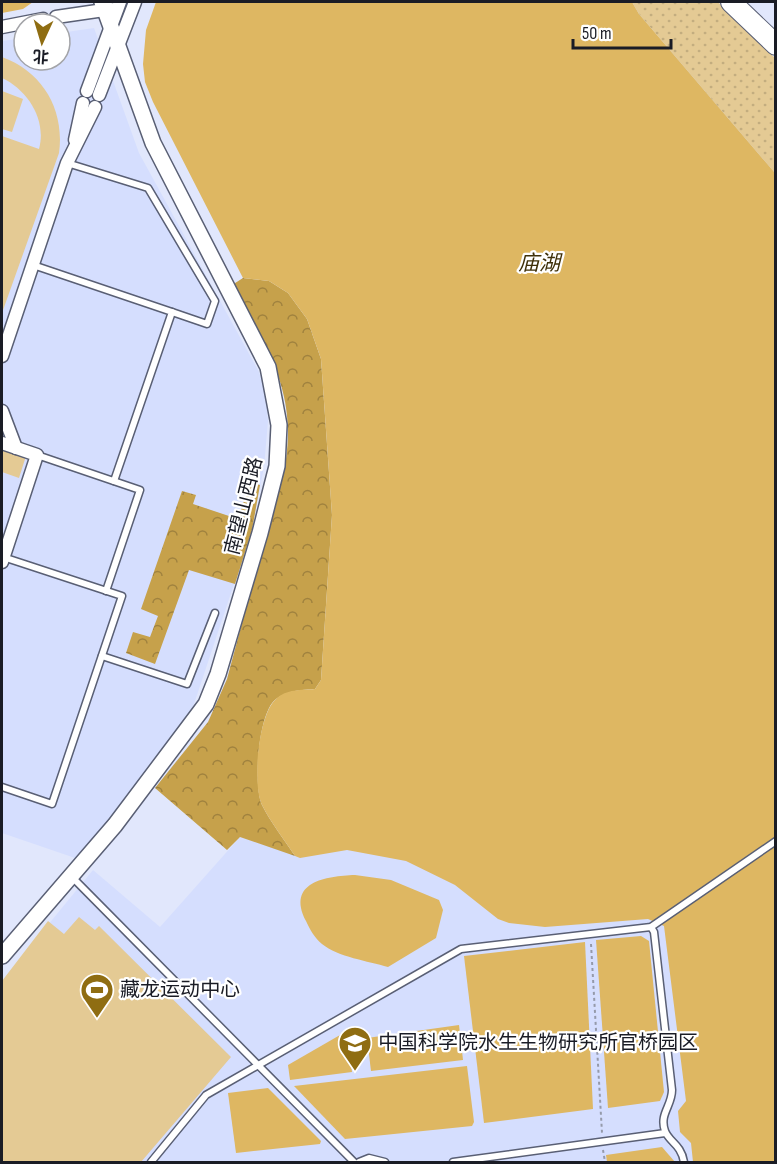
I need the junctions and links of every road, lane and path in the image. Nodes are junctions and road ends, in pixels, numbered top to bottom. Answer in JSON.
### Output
{"nodes":[{"id":1,"x":731,"y":2,"type":"edge"},
{"id":2,"x":133,"y":6,"type":"edge"},
{"id":3,"x":111,"y":9,"type":"edge"},
{"id":4,"x":72,"y":15,"type":"edge"},
{"id":5,"x":118,"y":44,"type":"junction"},
{"id":6,"x":776,"y":45,"type":"edge"},
{"id":7,"x":91,"y":99,"type":"junction"},
{"id":8,"x":70,"y":158,"type":"junction"},
{"id":9,"x":32,"y":265,"type":"junction"},
{"id":10,"x":172,"y":312,"type":"junction"},
{"id":11,"x":2,"y":356,"type":"edge"},
{"id":12,"x":2,"y":411,"type":"edge"},
{"id":13,"x":2,"y":443,"type":"edge"},
{"id":14,"x":16,"y":448,"type":"junction"},
{"id":15,"x":37,"y":455,"type":"junction"},
{"id":16,"x":114,"y":481,"type":"junction"},
{"id":17,"x":2,"y":560,"type":"edge"},
{"id":18,"x":106,"y":591,"type":"junction"},
{"id":19,"x":215,"y":613,"type":"dead end"},
{"id":20,"x":102,"y":656,"type":"junction"},
{"id":21,"x":2,"y":787,"type":"edge"},
{"id":22,"x":776,"y":841,"type":"edge"},
{"id":23,"x":71,"y":876,"type":"junction"},
{"id":24,"x":651,"y":927,"type":"junction"},
{"id":25,"x":590,"y":934,"type":"junction"},
{"id":26,"x":2,"y":956,"type":"edge"},
{"id":27,"x":260,"y":1066,"type":"junction"},
{"id":28,"x":665,"y":1133,"type":"junction"},
{"id":29,"x":602,"y":1142,"type":"junction"},
{"id":30,"x":151,"y":1162,"type":"edge"},
{"id":31,"x":357,"y":1162,"type":"edge"},
{"id":32,"x":385,"y":1162,"type":"edge"},
{"id":33,"x":453,"y":1162,"type":"edge"},
{"id":34,"x":684,"y":1162,"type":"edge"}],
"edges":[{"from":1,"to":6,"type":"main road"},
{"from":2,"to":3,"type":"street"},
{"from":2,"to":5,"type":"street"},
{"from":3,"to":4,"type":"street"},
{"from":3,"to":5,"type":"street","name":"南望山西路"},
{"from":3,"to":7,"type":"street"},
{"from":5,"to":7,"type":"street"},
{"from":5,"to":23,"type":"street","name":"南望山西路"},
{"from":7,"to":8,"type":"street"},
{"from":8,"to":9,"type":"street"},
{"from":8,"to":10,"type":"lane"},
{"from":9,"to":10,"type":"lane"},
{"from":9,"to":11,"type":"street"},
{"from":10,"to":16,"type":"lane"},
{"from":12,"to":14,"type":"street"},
{"from":13,"to":14,"type":"street"},
{"from":14,"to":15,"type":"street"},
{"from":15,"to":16,"type":"lane"},
{"from":15,"to":17,"type":"street"},
{"from":16,"to":18,"type":"lane"},
{"from":17,"to":18,"type":"lane"},
{"from":18,"to":20,"type":"lane"},
{"from":19,"to":20,"type":"lane"},
{"from":20,"to":21,"type":"lane"},
{"from":22,"to":24,"type":"lane"},
{"from":23,"to":26,"type":"street","name":"南望山西路"},
{"from":23,"to":27,"type":"lane"},
{"from":24,"to":25,"type":"lane"},
{"from":24,"to":28,"type":"lane"},
{"from":25,"to":27,"type":"lane"},
{"from":25,"to":29,"type":"path"},
{"from":27,"to":30,"type":"lane"},
{"from":27,"to":31,"type":"lane"},
{"from":28,"to":29,"type":"lane"},
{"from":28,"to":34,"type":"lane"},
{"from":29,"to":33,"type":"lane"},
{"from":31,"to":32,"type":"lane"}]}
